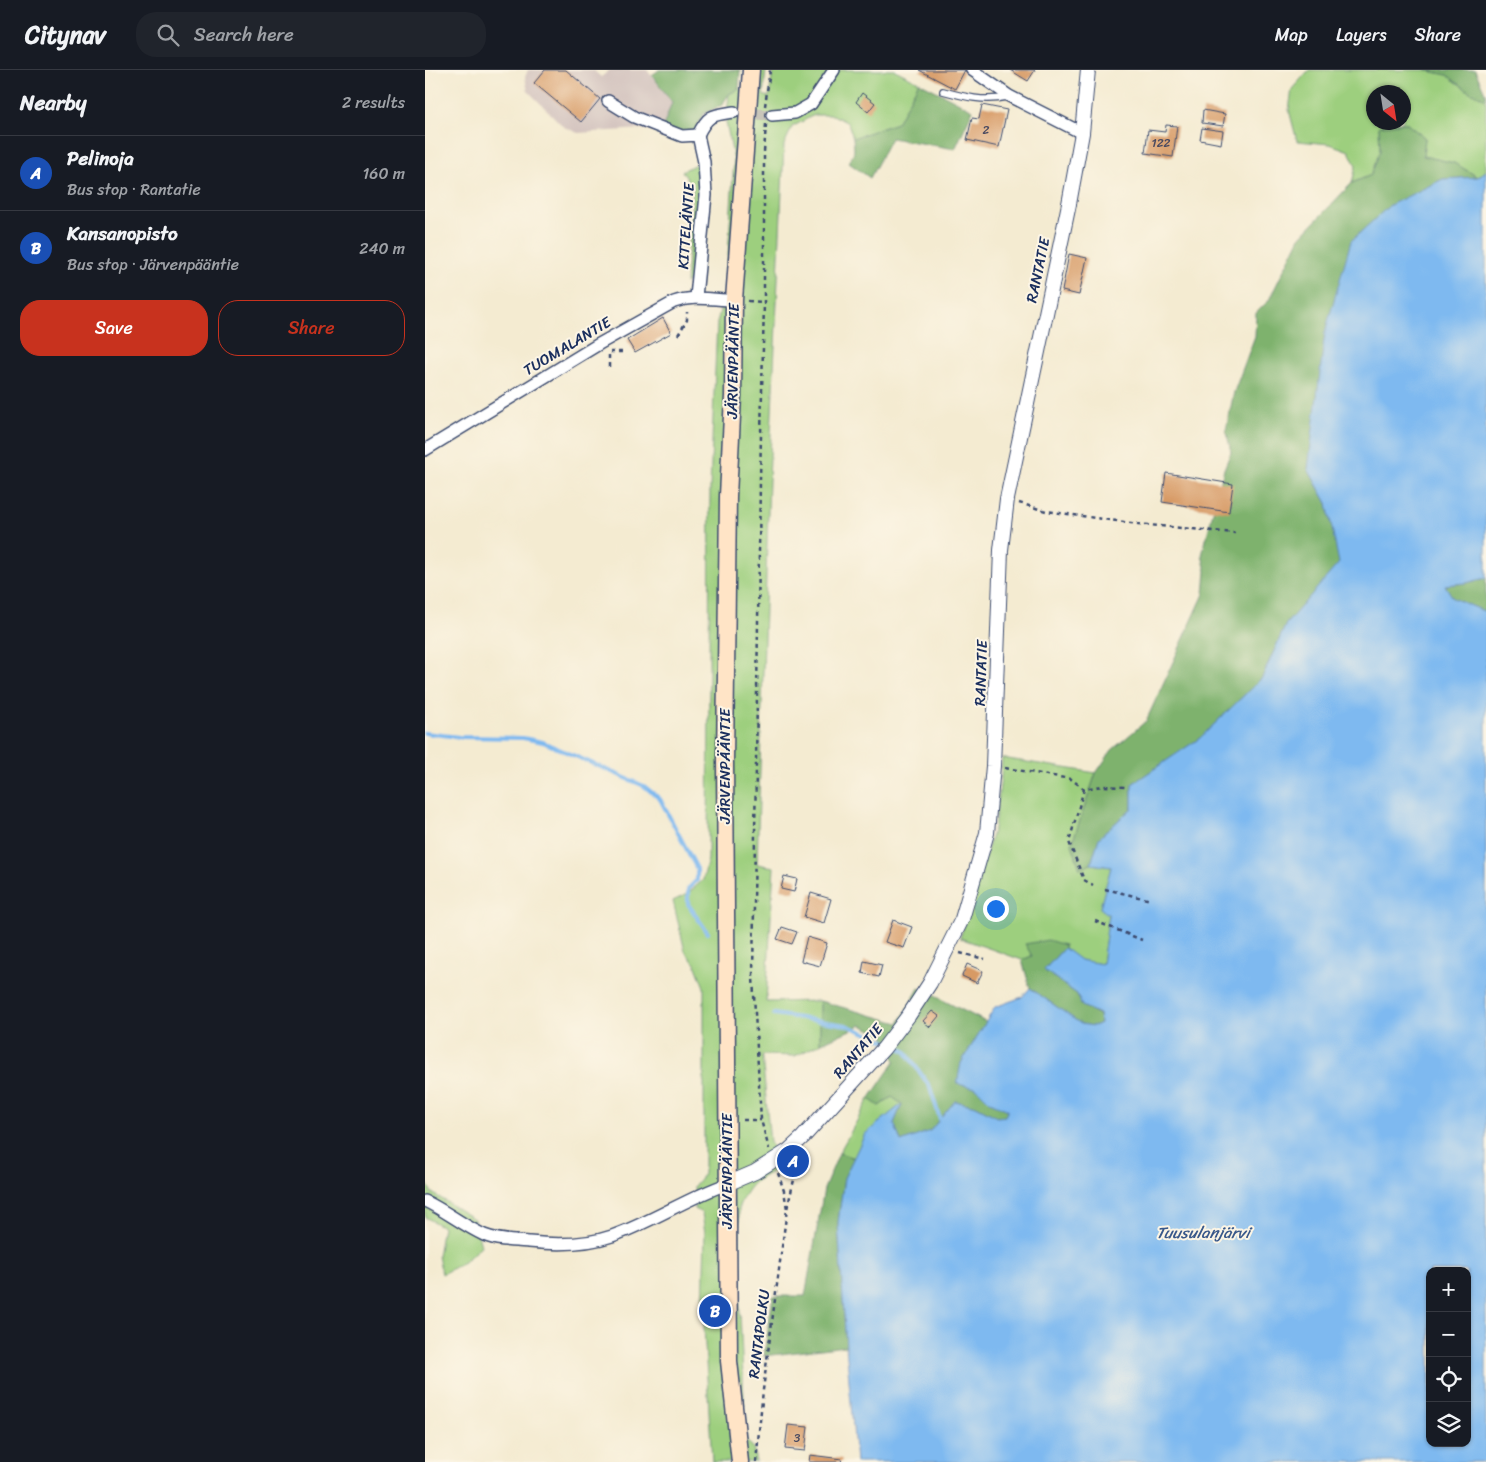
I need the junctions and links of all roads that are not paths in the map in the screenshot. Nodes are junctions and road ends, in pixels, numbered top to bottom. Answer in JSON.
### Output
{"nodes":[{"id":1,"x":751,"y":70,"type":"edge"},
{"id":2,"x":834,"y":70,"type":"edge"},
{"id":3,"x":972,"y":70,"type":"edge"},
{"id":4,"x":1088,"y":70,"type":"edge"},
{"id":5,"x":943,"y":91,"type":"dead end"},
{"id":6,"x":1009,"y":96,"type":"junction"},
{"id":7,"x":608,"y":101,"type":"dead end"},
{"id":8,"x":734,"y":112,"type":"tunnel mouth"},
{"id":9,"x":767,"y":114,"type":"tunnel mouth"},
{"id":10,"x":1082,"y":133,"type":"junction"},
{"id":11,"x":698,"y":135,"type":"junction"},
{"id":12,"x":691,"y":297,"type":"junction"},
{"id":13,"x":734,"y":300,"type":"junction"},
{"id":14,"x":425,"y":450,"type":"edge"},
{"id":15,"x":727,"y":1184,"type":"junction"},
{"id":16,"x":425,"y":1201,"type":"edge"},
{"id":17,"x":740,"y":1462,"type":"edge"}],
"edges":[{"from":1,"to":13,"type":"main road","name":"JÄRVENPÄÄNTIE"},
{"from":2,"to":9,"type":"street"},
{"from":3,"to":6,"type":"street"},
{"from":4,"to":10,"type":"street","name":"RANTATIE"},
{"from":5,"to":6,"type":"lane"},
{"from":6,"to":10,"type":"street"},
{"from":7,"to":11,"type":"street"},
{"from":8,"to":11,"type":"street"},
{"from":10,"to":15,"type":"street","name":"RANTATIE"},
{"from":11,"to":12,"type":"street","name":"KITTELÄNTIE"},
{"from":12,"to":13,"type":"street","name":"TUOMALANTIE"},
{"from":12,"to":14,"type":"street","name":"TUOMALANTIE"},
{"from":13,"to":15,"type":"main road","name":"JÄRVENPÄÄNTIE"},
{"from":15,"to":16,"type":"street"},
{"from":15,"to":17,"type":"main road","name":"JÄRVENPÄÄNTIE"}]}
